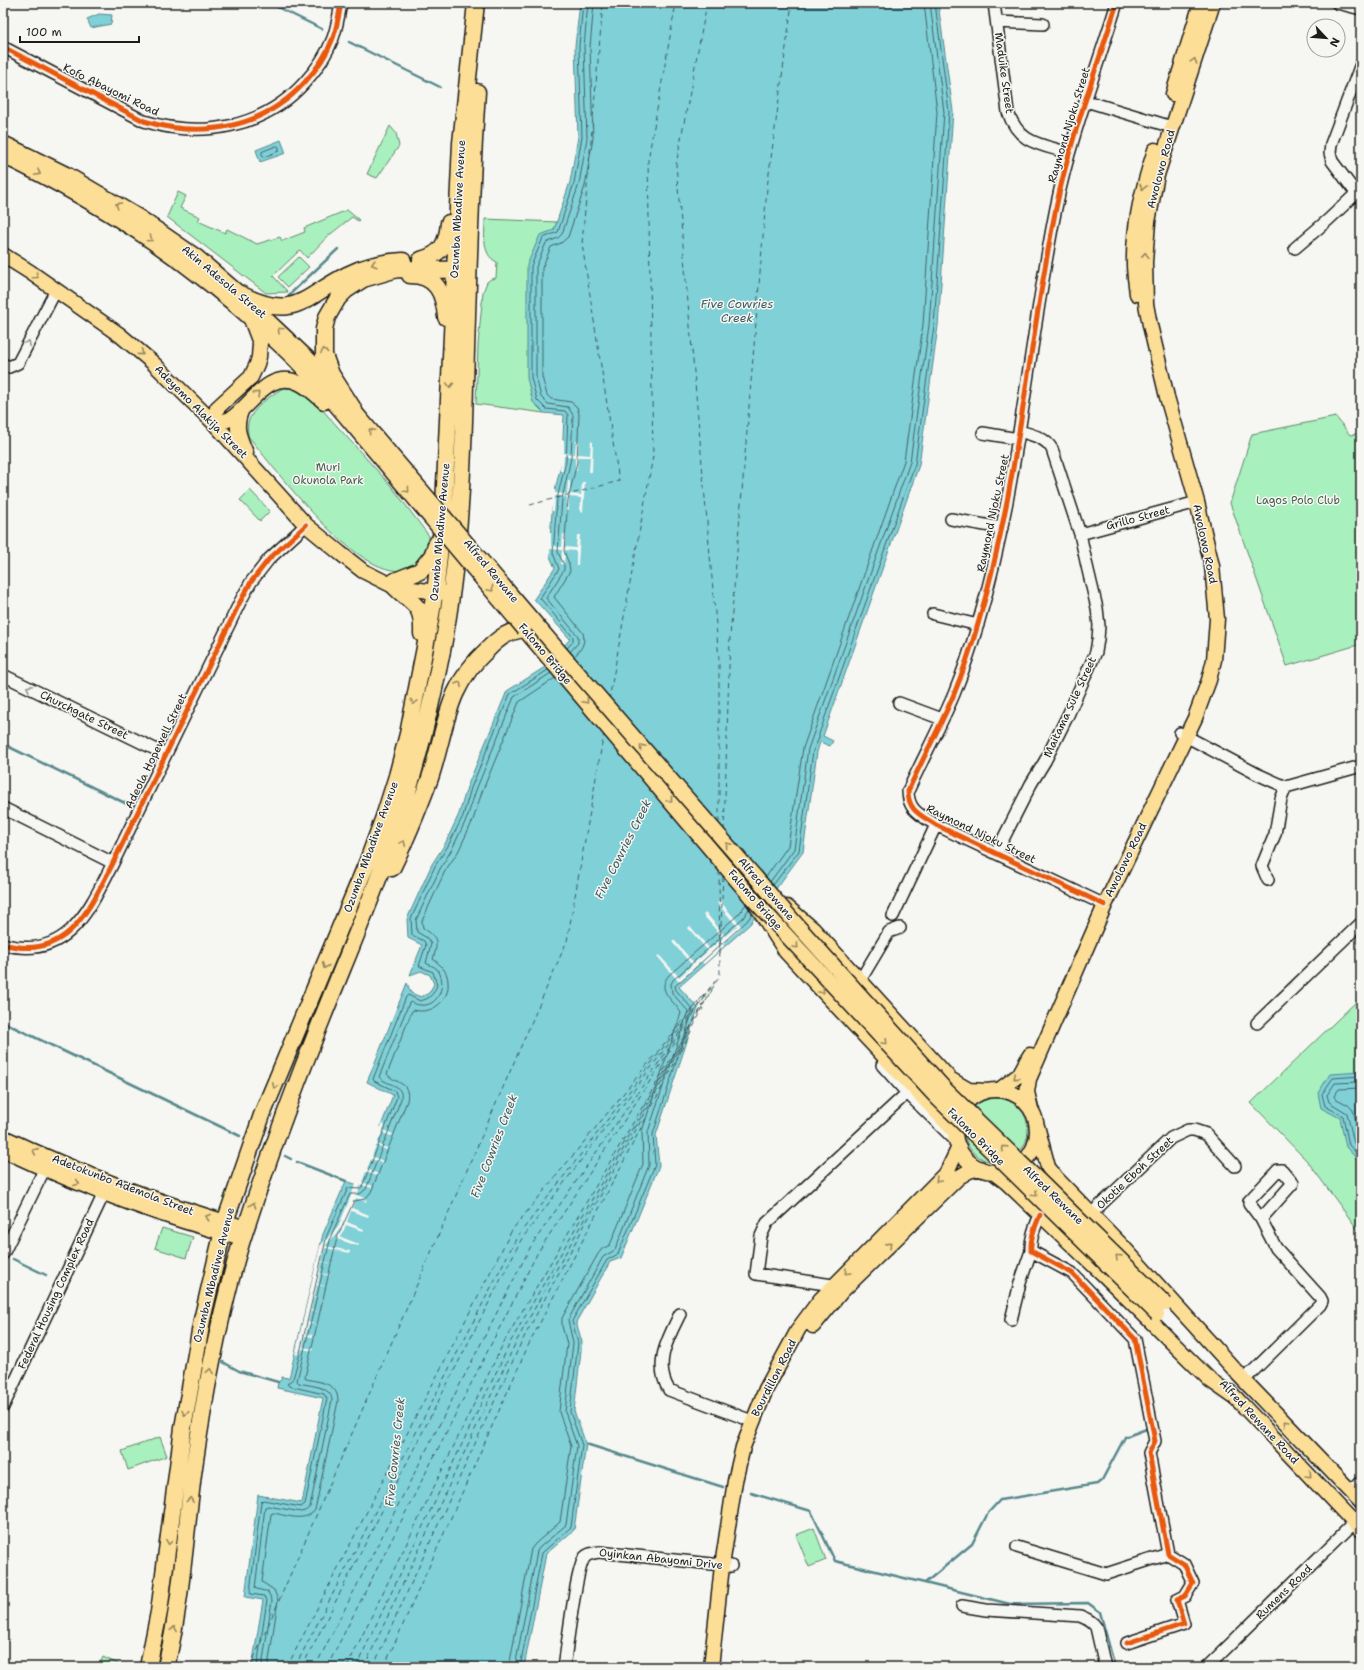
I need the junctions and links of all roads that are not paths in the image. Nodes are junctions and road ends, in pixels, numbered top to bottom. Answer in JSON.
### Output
{"nodes":[{"id":1,"x":341,"y":3,"type":"edge"},
{"id":2,"x":476,"y":3,"type":"edge"},
{"id":3,"x":487,"y":3,"type":"edge"},
{"id":4,"x":994,"y":3,"type":"edge"},
{"id":5,"x":1117,"y":3,"type":"edge"},
{"id":6,"x":1201,"y":3,"type":"edge"},
{"id":7,"x":1213,"y":3,"type":"edge"},
{"id":8,"x":1337,"y":3,"type":"edge"},
{"id":9,"x":1361,"y":9,"type":"edge"},
{"id":10,"x":997,"y":22,"type":"junction"},
{"id":11,"x":1043,"y":24,"type":"dead end"},
{"id":12,"x":3,"y":47,"type":"edge"},
{"id":13,"x":1361,"y":64,"type":"edge"},
{"id":14,"x":1086,"y":100,"type":"junction"},
{"id":15,"x":1168,"y":125,"type":"junction"},
{"id":16,"x":461,"y":142,"type":"junction"},
{"id":17,"x":3,"y":143,"type":"edge"},
{"id":18,"x":1069,"y":153,"type":"junction"},
{"id":19,"x":3,"y":156,"type":"edge"},
{"id":20,"x":1359,"y":191,"type":"edge"},
{"id":21,"x":1295,"y":248,"type":"dead end"},
{"id":22,"x":3,"y":255,"type":"edge"},
{"id":23,"x":421,"y":260,"type":"junction"},
{"id":24,"x":462,"y":266,"type":"junction"},
{"id":25,"x":385,"y":273,"type":"junction"},
{"id":26,"x":56,"y":290,"type":"junction"},
{"id":27,"x":240,"y":294,"type":"junction"},
{"id":28,"x":251,"y":320,"type":"junction"},
{"id":29,"x":451,"y":346,"type":"junction"},
{"id":30,"x":3,"y":364,"type":"edge"},
{"id":31,"x":242,"y":408,"type":"junction"},
{"id":32,"x":353,"y":417,"type":"junction"},
{"id":33,"x":214,"y":423,"type":"junction"},
{"id":34,"x":983,"y":433,"type":"dead end"},
{"id":35,"x":1019,"y":435,"type":"junction"},
{"id":36,"x":386,"y":456,"type":"junction"},
{"id":37,"x":250,"y":461,"type":"junction"},
{"id":38,"x":1193,"y":504,"type":"junction"},
{"id":39,"x":951,"y":519,"type":"dead end"},
{"id":40,"x":306,"y":525,"type":"junction"},
{"id":41,"x":1002,"y":528,"type":"junction"},
{"id":42,"x":442,"y":529,"type":"junction"},
{"id":43,"x":1080,"y":534,"type":"junction"},
{"id":44,"x":392,"y":584,"type":"junction"},
{"id":45,"x":435,"y":588,"type":"junction"},
{"id":46,"x":452,"y":590,"type":"junction"},
{"id":47,"x":933,"y":614,"type":"dead end"},
{"id":48,"x":978,"y":625,"type":"junction"},
{"id":49,"x":524,"y":629,"type":"junction"},
{"id":50,"x":422,"y":663,"type":"junction"},
{"id":51,"x":3,"y":675,"type":"edge"},
{"id":52,"x":899,"y":703,"type":"dead end"},
{"id":53,"x":942,"y":720,"type":"junction"},
{"id":54,"x":1183,"y":735,"type":"junction"},
{"id":55,"x":165,"y":754,"type":"junction"},
{"id":56,"x":1361,"y":766,"type":"edge"},
{"id":57,"x":1286,"y":787,"type":"junction"},
{"id":58,"x":3,"y":808,"type":"edge"},
{"id":59,"x":936,"y":824,"type":"junction"},
{"id":60,"x":996,"y":853,"type":"junction"},
{"id":61,"x":112,"y":862,"type":"junction"},
{"id":62,"x":1268,"y":880,"type":"dead end"},
{"id":63,"x":764,"y":887,"type":"junction"},
{"id":64,"x":751,"y":897,"type":"junction"},
{"id":65,"x":1100,"y":903,"type":"junction"},
{"id":66,"x":893,"y":916,"type":"dead end"},
{"id":67,"x":1361,"y":923,"type":"edge"},
{"id":68,"x":360,"y":927,"type":"junction"},
{"id":69,"x":900,"y":928,"type":"dead end"},
{"id":70,"x":3,"y":944,"type":"edge"},
{"id":71,"x":864,"y":974,"type":"dead end"},
{"id":72,"x":1257,"y":1023,"type":"dead end"},
{"id":73,"x":921,"y":1037,"type":"dead end"},
{"id":74,"x":882,"y":1065,"type":"dead end"},
{"id":75,"x":969,"y":1090,"type":"junction"},
{"id":76,"x":993,"y":1090,"type":"junction"},
{"id":77,"x":907,"y":1093,"type":"junction"},
{"id":78,"x":1031,"y":1109,"type":"junction"},
{"id":79,"x":1037,"y":1126,"type":"junction"},
{"id":80,"x":3,"y":1137,"type":"edge"},
{"id":81,"x":957,"y":1140,"type":"junction"},
{"id":82,"x":3,"y":1150,"type":"edge"},
{"id":83,"x":1236,"y":1166,"type":"dead end"},
{"id":84,"x":44,"y":1170,"type":"junction"},
{"id":85,"x":986,"y":1170,"type":"junction"},
{"id":86,"x":106,"y":1188,"type":"junction"},
{"id":87,"x":1092,"y":1213,"type":"junction"},
{"id":88,"x":1040,"y":1215,"type":"junction"},
{"id":89,"x":1261,"y":1219,"type":"dead end"},
{"id":90,"x":224,"y":1227,"type":"junction"},
{"id":91,"x":244,"y":1233,"type":"junction"},
{"id":92,"x":1031,"y":1251,"type":"junction"},
{"id":93,"x":3,"y":1254,"type":"edge"},
{"id":94,"x":837,"y":1289,"type":"junction"},
{"id":95,"x":1162,"y":1309,"type":"junction"},
{"id":96,"x":680,"y":1314,"type":"dead end"},
{"id":97,"x":1011,"y":1320,"type":"dead end"},
{"id":98,"x":1244,"y":1380,"type":"junction"},
{"id":99,"x":1237,"y":1399,"type":"junction"},
{"id":100,"x":3,"y":1407,"type":"edge"},
{"id":101,"x":752,"y":1421,"type":"junction"},
{"id":102,"x":1361,"y":1481,"type":"edge"},
{"id":103,"x":1351,"y":1491,"type":"junction"},
{"id":104,"x":1361,"y":1502,"type":"edge"},
{"id":105,"x":1359,"y":1523,"type":"edge"},
{"id":106,"x":1016,"y":1547,"type":"dead end"},
{"id":107,"x":1168,"y":1554,"type":"junction"},
{"id":108,"x":727,"y":1566,"type":"junction"},
{"id":109,"x":962,"y":1606,"type":"dead end"},
{"id":110,"x":1127,"y":1643,"type":"dead end"},
{"id":111,"x":148,"y":1667,"type":"edge"},
{"id":112,"x":166,"y":1667,"type":"edge"},
{"id":113,"x":564,"y":1667,"type":"edge"},
{"id":114,"x":711,"y":1667,"type":"edge"},
{"id":115,"x":720,"y":1667,"type":"edge"},
{"id":116,"x":1105,"y":1667,"type":"edge"},
{"id":117,"x":1207,"y":1667,"type":"edge"}],
"edges":[{"from":1,"to":12,"type":"street","name":"Kofo Abayomi Road"},
{"from":2,"to":16,"type":"highway","name":"Ozumba Mbadiwe Avenue"},
{"from":3,"to":24,"type":"highway","name":"Ozumba Mbadiwe Avenue"},
{"from":4,"to":10,"type":"street","name":"Maduike Street"},
{"from":5,"to":14,"type":"street","name":"Raymond Njoku Street"},
{"from":6,"to":15,"type":"main road","name":"Awolowo Road"},
{"from":15,"to":7,"type":"main road","name":"Awolowo Road","one_way":true},
{"from":8,"to":9,"type":"street"},
{"from":10,"to":11,"type":"street"},
{"from":10,"to":18,"type":"street","name":"Maduike Street"},
{"from":13,"to":20,"type":"street"},
{"from":14,"to":15,"type":"street"},
{"from":14,"to":18,"type":"street","name":"Raymond Njoku Street"},
{"from":15,"to":38,"type":"main road","name":"Awolowo Road"},
{"from":16,"to":23,"type":"highway"},
{"from":16,"to":24,"type":"highway","name":"Ozumba Mbadiwe Avenue"},
{"from":27,"to":17,"type":"main road","name":"Akin Adesola Street","one_way":true},
{"from":18,"to":35,"type":"street","name":"Raymond Njoku Street"},
{"from":19,"to":28,"type":"main road","name":"Akin Adesola Street","one_way":true},
{"from":20,"to":21,"type":"street"},
{"from":22,"to":26,"type":"main road","name":"Adeyemo Alakija Street","one_way":true},
{"from":23,"to":24,"type":"highway"},
{"from":23,"to":27,"type":"highway","one_way":true},
{"from":24,"to":25,"type":"highway"},
{"from":24,"to":29,"type":"highway","name":"Ozumba Mbadiwe Avenue"},
{"from":24,"to":46,"type":"highway","name":"Ozumba Mbadiwe Avenue"},
{"from":25,"to":29,"type":"highway"},
{"from":32,"to":25,"type":"highway","one_way":true},
{"from":30,"to":26,"type":"street","one_way":true},
{"from":26,"to":33,"type":"main road","name":"Adeyemo Alakija Street","one_way":true},
{"from":32,"to":27,"type":"main road","name":"Akin Adesola Street","one_way":true},
{"from":28,"to":32,"type":"main road","name":"Akin Adesola Street"},
{"from":28,"to":33,"type":"main road"},
{"from":29,"to":42,"type":"highway","name":"Ozumba Mbadiwe Avenue","one_way":true},
{"from":31,"to":32,"type":"main road","one_way":true},
{"from":31,"to":33,"type":"main road"},
{"from":31,"to":37,"type":"main road"},
{"from":32,"to":36,"type":"main road","name":"Akin Adesola Street"},
{"from":33,"to":37,"type":"main road","name":"Adeyemo Alakija Street"},
{"from":34,"to":35,"type":"street","name":"Maitama Sule Street"},
{"from":35,"to":41,"type":"street","name":"Raymond Njoku Street"},
{"from":35,"to":43,"type":"street","name":"Maitama Sule Street"},
{"from":36,"to":49,"type":"main road","name":"Falomo Bridge","one_way":true,"bridge":true},
{"from":63,"to":36,"type":"main road","name":"Alfred Rewane","one_way":true,"bridge":true},
{"from":37,"to":40,"type":"main road","name":"Adeyemo Alakija Street"},
{"from":38,"to":43,"type":"street","name":"Grillo Street"},
{"from":38,"to":54,"type":"main road","name":"Awolowo Road"},
{"from":39,"to":41,"type":"street"},
{"from":40,"to":44,"type":"main road","name":"Adeyemo Alakija Street"},
{"from":40,"to":55,"type":"street","name":"Adeola Hopewell Street"},
{"from":41,"to":48,"type":"street","name":"Raymond Njoku Street"},
{"from":42,"to":44,"type":"highway"},
{"from":42,"to":45,"type":"highway","name":"Ozumba Mbadiwe Avenue"},
{"from":43,"to":60,"type":"street","name":"Maitama Sule Street"},
{"from":44,"to":45,"type":"main road","name":"Adeyemo Alakija Street"},
{"from":44,"to":50,"type":"highway"},
{"from":45,"to":46,"type":"main road","name":"Adeyemo Alakija Street"},
{"from":45,"to":50,"type":"highway","name":"Ozumba Mbadiwe Avenue"},
{"from":46,"to":68,"type":"highway","name":"Ozumba Mbadiwe Avenue"},
{"from":47,"to":48,"type":"street"},
{"from":48,"to":53,"type":"street","name":"Raymond Njoku Street"},
{"from":49,"to":64,"type":"main road","name":"Falomo Bridge","one_way":true},
{"from":68,"to":49,"type":"highway","one_way":true},
{"from":50,"to":90,"type":"highway","name":"Ozumba Mbadiwe Avenue","one_way":true},
{"from":55,"to":51,"type":"street","name":"Churchgate Street","one_way":true},
{"from":52,"to":53,"type":"street"},
{"from":53,"to":59,"type":"street","name":"Raymond Njoku Street"},
{"from":54,"to":57,"type":"street"},
{"from":54,"to":65,"type":"main road","name":"Awolowo Road"},
{"from":55,"to":61,"type":"street","name":"Adeola Hopewell Street"},
{"from":56,"to":57,"type":"street"},
{"from":57,"to":62,"type":"street"},
{"from":58,"to":61,"type":"street"},
{"from":59,"to":60,"type":"street","name":"Raymond Njoku Street"},
{"from":59,"to":66,"type":"street"},
{"from":60,"to":65,"type":"street","name":"Raymond Njoku Street"},
{"from":61,"to":70,"type":"street","name":"Adeola Hopewell Street"},
{"from":63,"to":75,"type":"main road","bridge":true},
{"from":95,"to":63,"type":"main road","name":"Alfred Rewane","one_way":true,"bridge":true},
{"from":64,"to":81,"type":"main road","one_way":true,"bridge":true},
{"from":64,"to":95,"type":"main road","name":"Falomo Bridge","one_way":true,"bridge":true},
{"from":65,"to":76,"type":"main road","name":"Awolowo Road","one_way":true},
{"from":65,"to":78,"type":"main road","name":"Awolowo Road"},
{"from":67,"to":72,"type":"street"},
{"from":91,"to":68,"type":"highway","name":"Ozumba Mbadiwe Avenue","one_way":true},
{"from":69,"to":71,"type":"street"},
{"from":73,"to":75,"type":"street"},
{"from":74,"to":77,"type":"street"},
{"from":75,"to":76,"type":"main road"},
{"from":76,"to":78,"type":"main road"},
{"from":76,"to":81,"type":"main road"},
{"from":77,"to":81,"type":"street"},
{"from":77,"to":94,"type":"street"},
{"from":78,"to":79,"type":"main road"},
{"from":79,"to":85,"type":"main road"},
{"from":79,"to":87,"type":"main road"},
{"from":86,"to":80,"type":"main road","name":"Adetokunbo Ademola Street","one_way":true},
{"from":81,"to":85,"type":"main road"},
{"from":81,"to":94,"type":"main road","name":"Bourdillon Road","one_way":true},
{"from":82,"to":84,"type":"main road","name":"Adetokunbo Ademola Street"},
{"from":83,"to":87,"type":"street","name":"Okotie Eboh Street"},
{"from":84,"to":86,"type":"main road","name":"Adetokunbo Ademola Street","one_way":true},
{"from":84,"to":93,"type":"street"},
{"from":85,"to":88,"type":"main road"},
{"from":94,"to":85,"type":"main road","name":"Bourdillon Road","one_way":true},
{"from":86,"to":90,"type":"main road","name":"Adetokunbo Ademola Street"},
{"from":86,"to":100,"type":"street","name":"Federal Housing Complex Road"},
{"from":87,"to":98,"type":"main road"},
{"from":88,"to":92,"type":"street"},
{"from":88,"to":99,"type":"main road"},
{"from":89,"to":98,"type":"street"},
{"from":90,"to":91,"type":"main road","name":"Adetokunbo Ademola Street"},
{"from":90,"to":111,"type":"highway","name":"Ozumba Mbadiwe Avenue","one_way":true},
{"from":112,"to":91,"type":"highway","name":"Ozumba Mbadiwe Avenue","one_way":true},
{"from":92,"to":97,"type":"street"},
{"from":92,"to":107,"type":"street"},
{"from":94,"to":101,"type":"main road","name":"Bourdillon Road"},
{"from":94,"to":108,"type":"main road","name":"Bourdillon Road"},
{"from":95,"to":98,"type":"main road","name":"Alfred Rewane Road"},
{"from":95,"to":99,"type":"main road","name":"Alfred Rewane Road"},
{"from":96,"to":101,"type":"street"},
{"from":103,"to":98,"type":"main road","name":"Alfred Rewane Road","one_way":true},
{"from":99,"to":105,"type":"main road","name":"Alfred Rewane Road","one_way":true},
{"from":101,"to":108,"type":"main road","name":"Bourdillon Road"},
{"from":102,"to":103,"type":"street"},
{"from":103,"to":104,"type":"main road","name":"Alfred Rewane Road"},
{"from":105,"to":117,"type":"street","name":"Rumens Road"},
{"from":106,"to":107,"type":"street"},
{"from":107,"to":110,"type":"street"},
{"from":108,"to":113,"type":"street","name":"Oyinkan Abayomi Drive"},
{"from":108,"to":114,"type":"main road","name":"Bourdillon Road"},
{"from":108,"to":115,"type":"main road","name":"Bourdillon Road"},
{"from":109,"to":116,"type":"street"}]}
